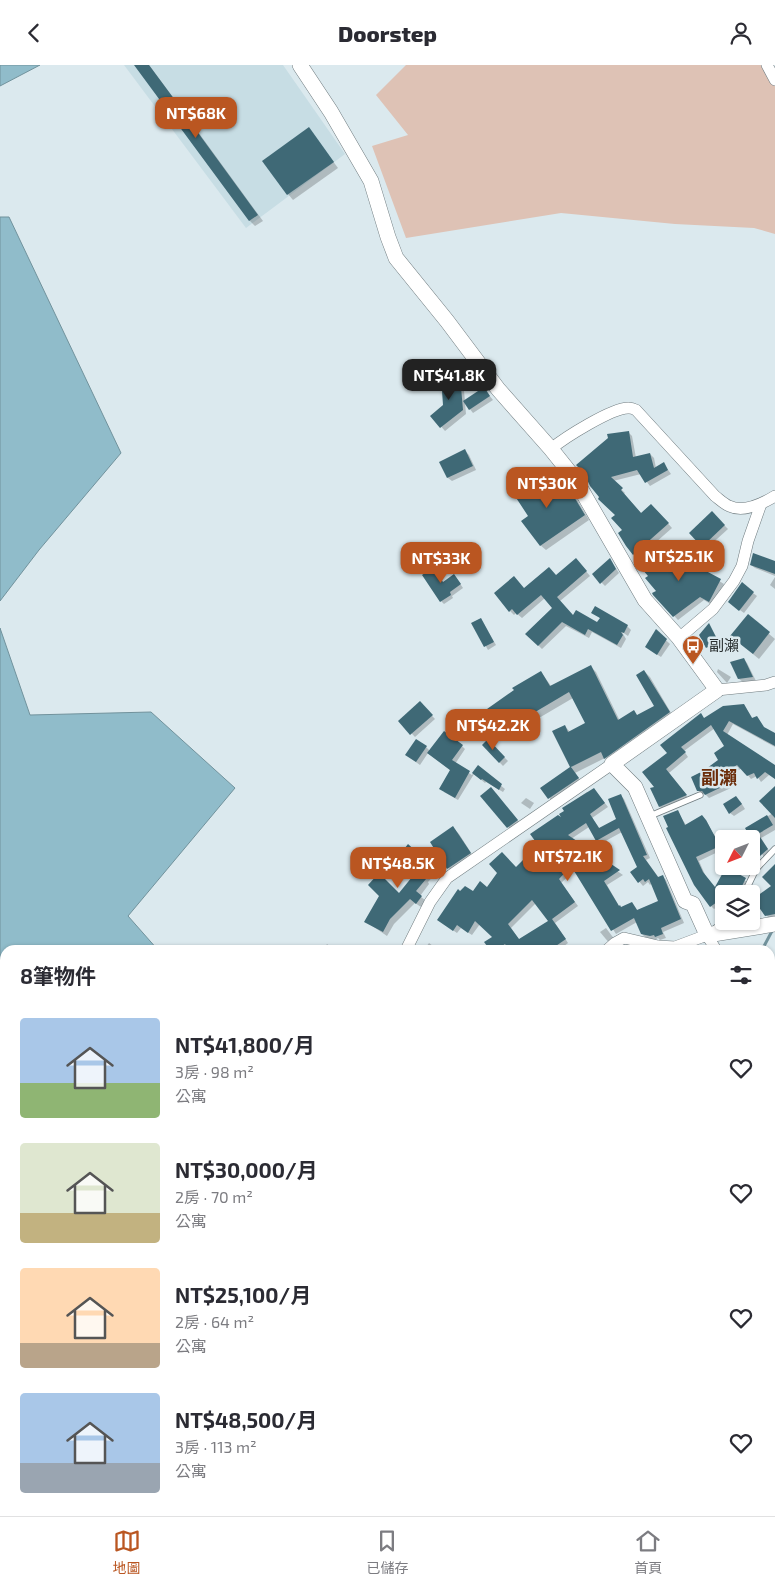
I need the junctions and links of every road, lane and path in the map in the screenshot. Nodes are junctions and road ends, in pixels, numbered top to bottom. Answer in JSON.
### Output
{"nodes":[{"id":1,"x":300,"y":65,"type":"edge"},
{"id":2,"x":767,"y":65,"type":"edge"},
{"id":3,"x":775,"y":80,"type":"edge"},
{"id":4,"x":551,"y":449,"type":"junction"},
{"id":5,"x":775,"y":496,"type":"edge"},
{"id":6,"x":761,"y":503,"type":"junction"},
{"id":7,"x":679,"y":639,"type":"junction"},
{"id":8,"x":775,"y":682,"type":"edge"},
{"id":9,"x":717,"y":690,"type":"junction"},
{"id":10,"x":612,"y":764,"type":"junction"},
{"id":11,"x":700,"y":795,"type":"dead end"},
{"id":12,"x":648,"y":817,"type":"junction"},
{"id":13,"x":775,"y":849,"type":"edge"},
{"id":14,"x":748,"y":885,"type":"edge"},
{"id":15,"x":775,"y":924,"type":"edge"},
{"id":16,"x":715,"y":929,"type":"edge"},
{"id":17,"x":707,"y":935,"type":"junction"},
{"id":18,"x":408,"y":945,"type":"edge"},
{"id":19,"x":612,"y":945,"type":"edge"},
{"id":20,"x":654,"y":945,"type":"edge"},
{"id":21,"x":680,"y":945,"type":"edge"},
{"id":22,"x":713,"y":945,"type":"edge"}],
"edges":[{"from":1,"to":4,"type":"street"},
{"from":2,"to":3,"type":"street"},
{"from":4,"to":6,"type":"street"},
{"from":4,"to":7,"type":"street"},
{"from":5,"to":6,"type":"street"},
{"from":6,"to":7,"type":"street"},
{"from":7,"to":9,"type":"street"},
{"from":8,"to":9,"type":"street"},
{"from":9,"to":10,"type":"street"},
{"from":10,"to":12,"type":"street"},
{"from":10,"to":18,"type":"street"},
{"from":11,"to":12,"type":"lane"},
{"from":12,"to":17,"type":"street"},
{"from":13,"to":14,"type":"lane"},
{"from":15,"to":17,"type":"street"},
{"from":16,"to":17,"type":"lane"},
{"from":17,"to":21,"type":"street"},
{"from":17,"to":22,"type":"street"},
{"from":19,"to":20,"type":"street"}]}
